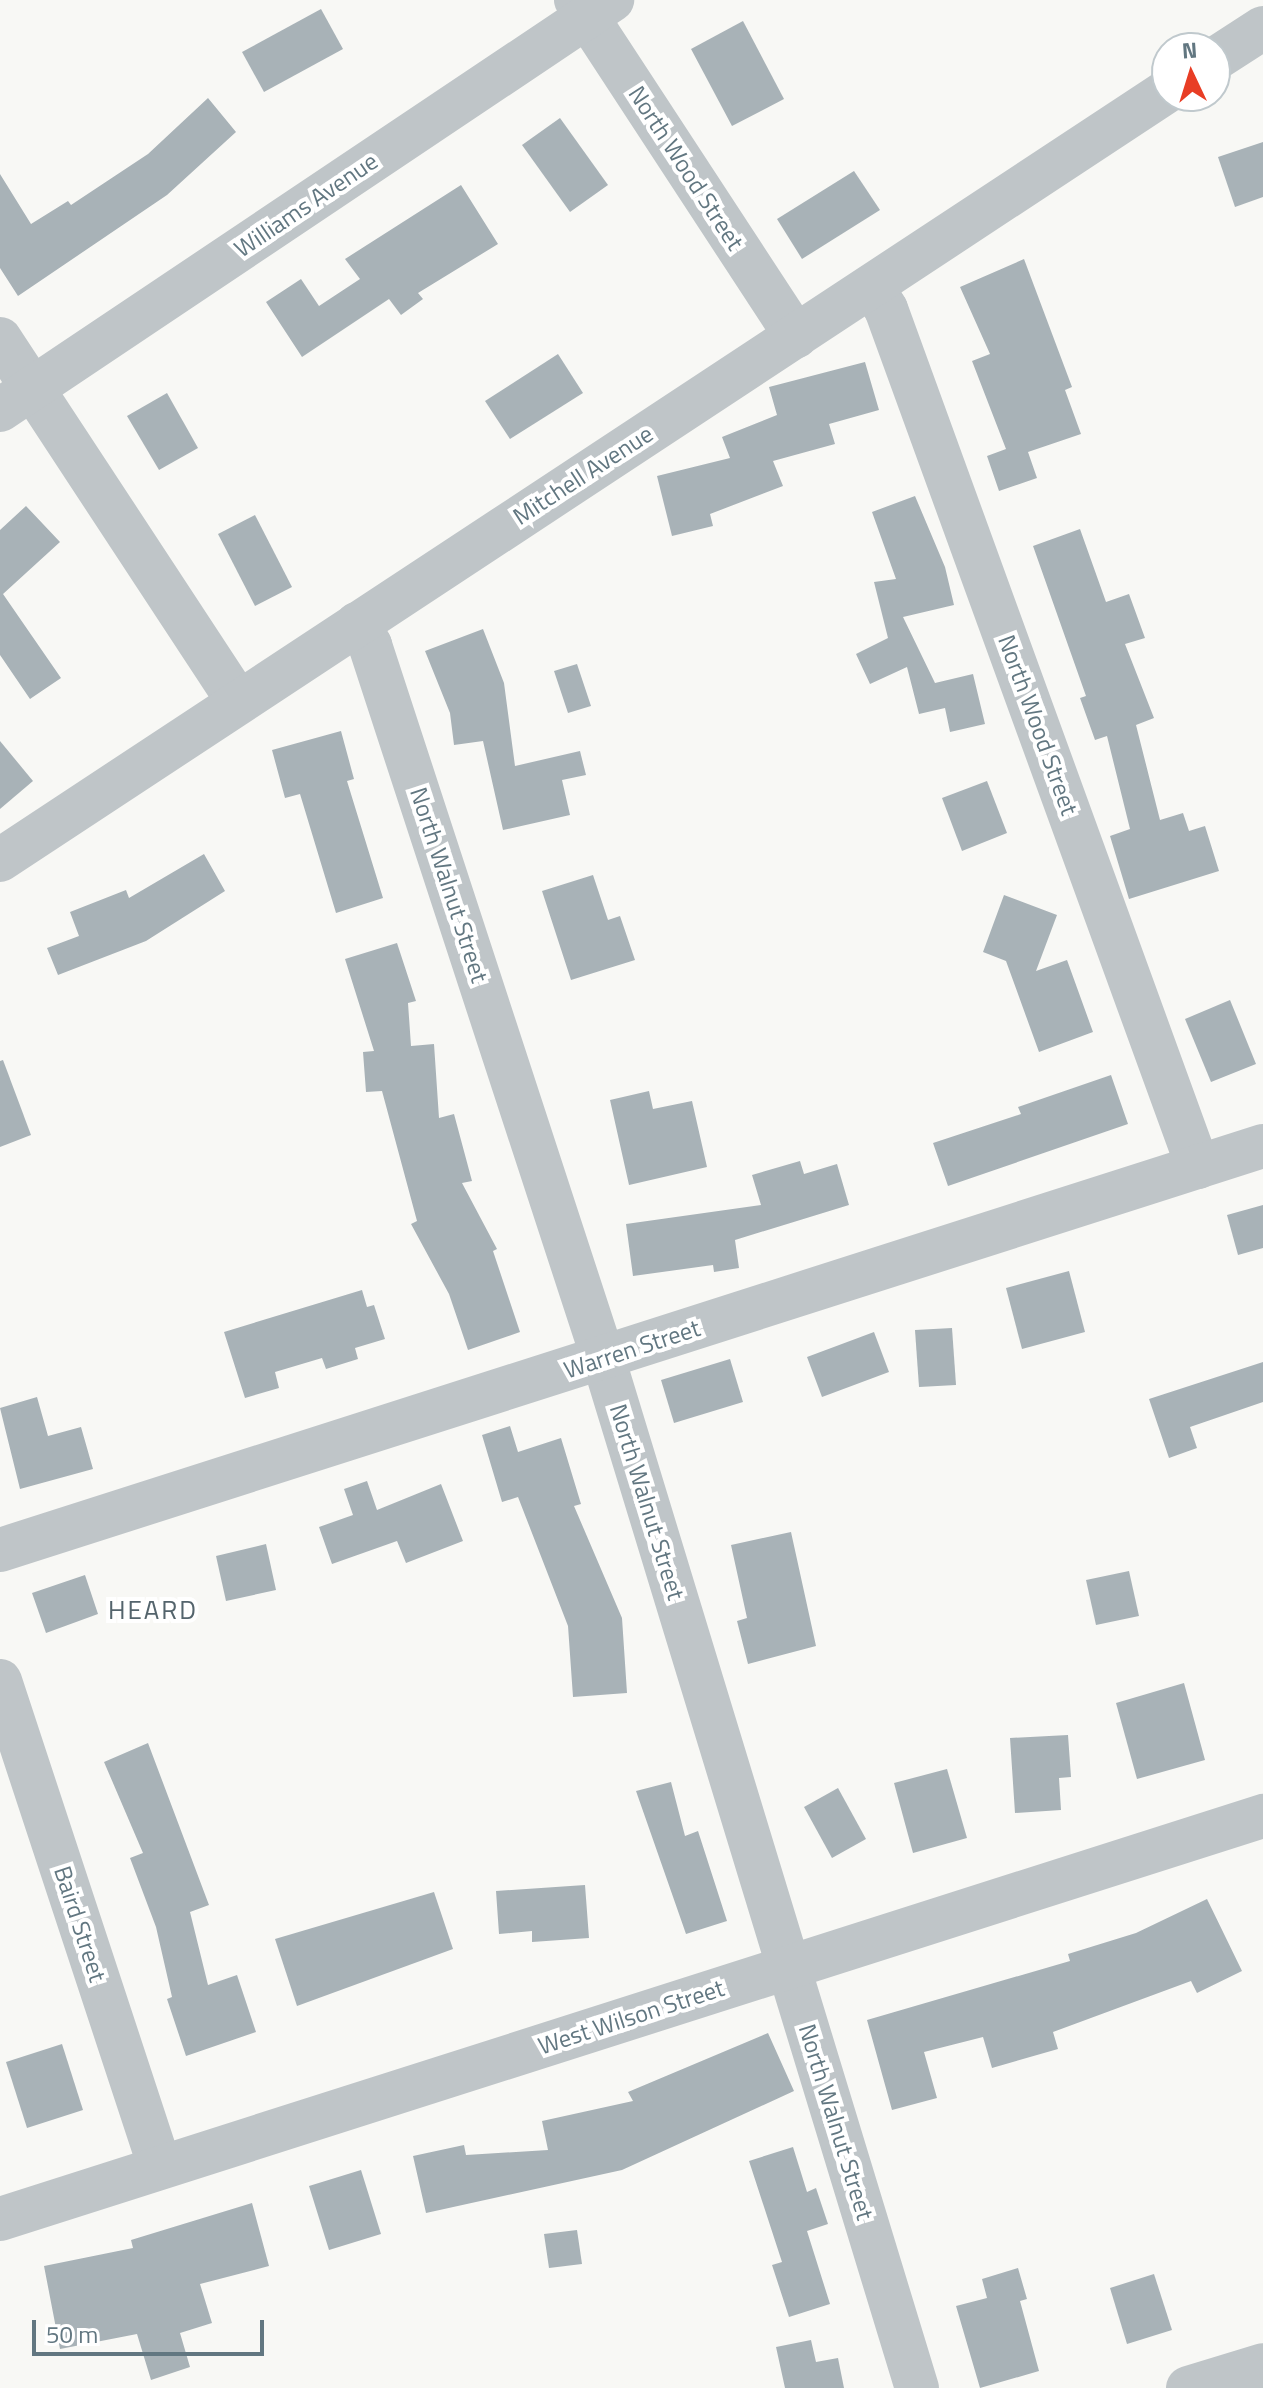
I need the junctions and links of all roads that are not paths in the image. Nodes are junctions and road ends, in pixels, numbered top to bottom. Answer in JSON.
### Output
{"nodes":[{"id":1,"x":591,"y":5,"type":"edge"},
{"id":2,"x":1263,"y":28,"type":"edge"},
{"id":3,"x":1231,"y":49,"type":"edge"},
{"id":4,"x":1151,"y":102,"type":"edge"},
{"id":5,"x":872,"y":286,"type":"junction"},
{"id":6,"x":796,"y":336,"type":"junction"},
{"id":7,"x":0,"y":339,"type":"edge"},
{"id":8,"x":17,"y":399,"type":"edge"},
{"id":9,"x":357,"y":624,"type":"junction"},
{"id":10,"x":238,"y":702,"type":"junction"},
{"id":11,"x":0,"y":860,"type":"edge"},
{"id":12,"x":1263,"y":1146,"type":"edge"},
{"id":13,"x":1198,"y":1167,"type":"junction"},
{"id":14,"x":603,"y":1358,"type":"junction"},
{"id":15,"x":0,"y":1550,"type":"edge"},
{"id":16,"x":0,"y":1681,"type":"edge"},
{"id":17,"x":1263,"y":1816,"type":"edge"},
{"id":18,"x":789,"y":1966,"type":"junction"},
{"id":19,"x":160,"y":2167,"type":"junction"},
{"id":20,"x":0,"y":2219,"type":"edge"},
{"id":21,"x":1263,"y":2365,"type":"edge"},
{"id":22,"x":917,"y":2388,"type":"edge"},
{"id":23,"x":1188,"y":2388,"type":"edge"}],
"edges":[{"from":1,"to":6,"type":"street","name":"North Wood Street"},
{"from":1,"to":8,"type":"street","name":"Williams Avenue"},
{"from":2,"to":3,"type":"street"},
{"from":4,"to":5,"type":"street","name":"Mitchell Avenue"},
{"from":5,"to":6,"type":"street","name":"Mitchell Avenue"},
{"from":5,"to":13,"type":"street","name":"North Wood Street"},
{"from":6,"to":9,"type":"street","name":"Mitchell Avenue"},
{"from":7,"to":8,"type":"street"},
{"from":8,"to":10,"type":"street"},
{"from":9,"to":10,"type":"street","name":"Mitchell Avenue"},
{"from":9,"to":14,"type":"street","name":"North Walnut Street"},
{"from":10,"to":11,"type":"street","name":"Mitchell Avenue"},
{"from":12,"to":13,"type":"street","name":"Warren Street"},
{"from":13,"to":14,"type":"street","name":"Warren Street"},
{"from":14,"to":15,"type":"street","name":"Warren Street"},
{"from":14,"to":18,"type":"street","name":"North Walnut Street"},
{"from":16,"to":19,"type":"street","name":"Baird Street"},
{"from":17,"to":18,"type":"street","name":"West Wilson Street"},
{"from":18,"to":19,"type":"street","name":"West Wilson Street"},
{"from":18,"to":22,"type":"street","name":"North Walnut Street"},
{"from":19,"to":20,"type":"street","name":"West Wilson Street"},
{"from":21,"to":23,"type":"street"}]}
